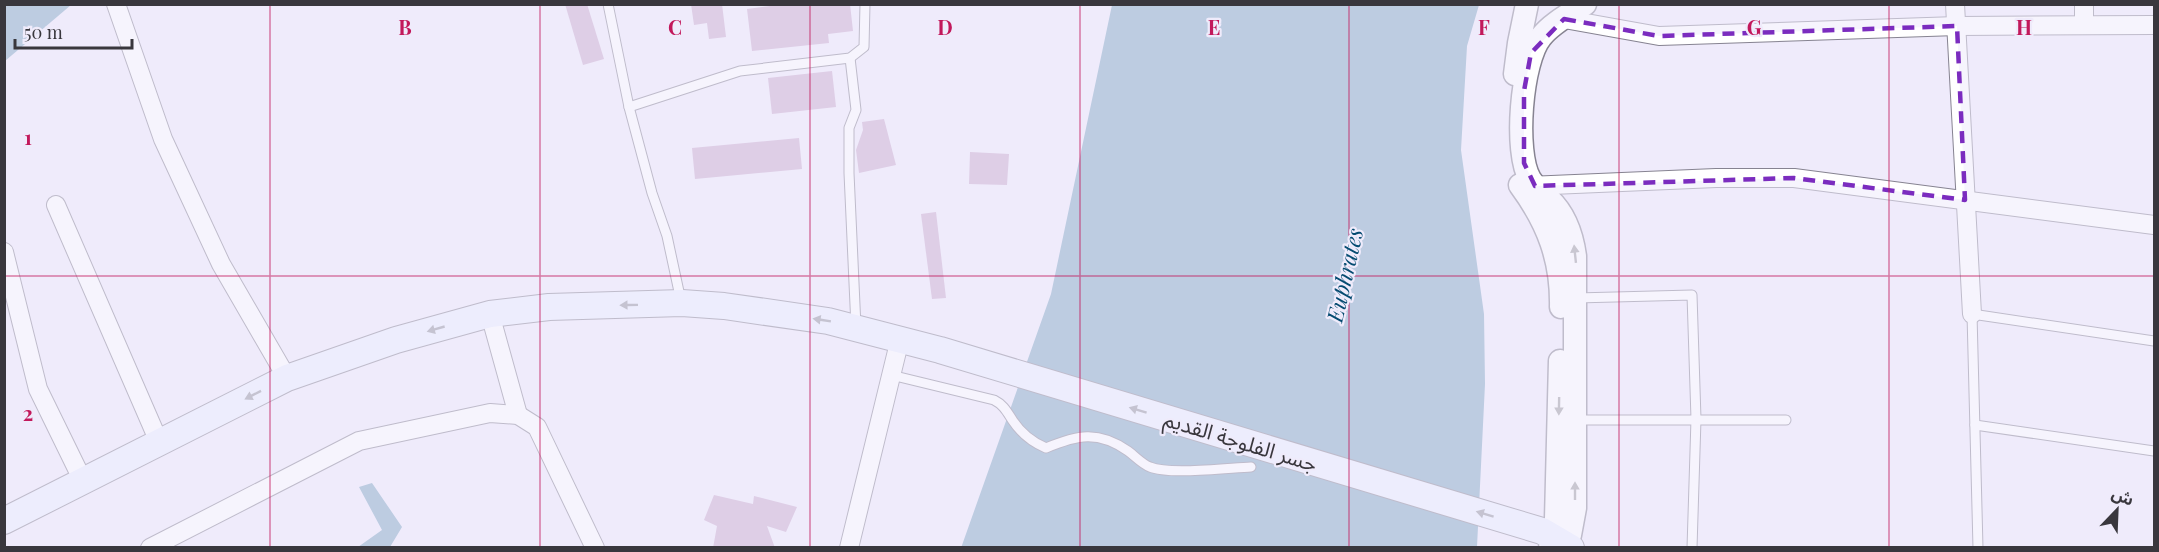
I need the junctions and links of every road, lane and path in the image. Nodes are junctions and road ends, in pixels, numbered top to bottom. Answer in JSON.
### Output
{"nodes":[{"id":1,"x":116,"y":4,"type":"edge"},
{"id":2,"x":608,"y":4,"type":"edge"},
{"id":3,"x":865,"y":4,"type":"edge"},
{"id":4,"x":1585,"y":4,"type":"edge"},
{"id":5,"x":1955,"y":4,"type":"edge"},
{"id":6,"x":2084,"y":4,"type":"edge"},
{"id":7,"x":1526,"y":7,"type":"edge"},
{"id":8,"x":1560,"y":21,"type":"junction"},
{"id":9,"x":2084,"y":25,"type":"junction"},
{"id":10,"x":2154,"y":25,"type":"edge"},
{"id":11,"x":1957,"y":26,"type":"junction"},
{"id":12,"x":850,"y":58,"type":"junction"},
{"id":13,"x":629,"y":107,"type":"junction"},
{"id":14,"x":1528,"y":186,"type":"junction"},
{"id":15,"x":1965,"y":200,"type":"junction"},
{"id":16,"x":56,"y":205,"type":"dead end"},
{"id":17,"x":2154,"y":225,"type":"edge"},
{"id":18,"x":4,"y":252,"type":"edge"},
{"id":19,"x":1576,"y":298,"type":"junction"},
{"id":20,"x":682,"y":303,"type":"junction"},
{"id":21,"x":490,"y":314,"type":"junction"},
{"id":22,"x":1972,"y":314,"type":"junction"},
{"id":23,"x":856,"y":328,"type":"junction"},
{"id":24,"x":900,"y":339,"type":"junction"},
{"id":25,"x":2154,"y":341,"type":"edge"},
{"id":26,"x":891,"y":375,"type":"junction"},
{"id":27,"x":287,"y":378,"type":"junction"},
{"id":28,"x":518,"y":415,"type":"junction"},
{"id":29,"x":1696,"y":419,"type":"junction"},
{"id":30,"x":1575,"y":420,"type":"junction"},
{"id":31,"x":1786,"y":420,"type":"dead end"},
{"id":32,"x":1975,"y":425,"type":"junction"},
{"id":33,"x":159,"y":441,"type":"junction"},
{"id":34,"x":2154,"y":451,"type":"edge"},
{"id":35,"x":1251,"y":467,"type":"dead end"},
{"id":36,"x":83,"y":481,"type":"junction"},
{"id":37,"x":4,"y":521,"type":"edge"},
{"id":38,"x":1557,"y":543,"type":"edge"},
{"id":39,"x":150,"y":548,"type":"edge"},
{"id":40,"x":595,"y":548,"type":"edge"},
{"id":41,"x":849,"y":548,"type":"edge"},
{"id":42,"x":1692,"y":548,"type":"edge"},
{"id":43,"x":1978,"y":548,"type":"edge"}],
"edges":[{"from":1,"to":27,"type":"street"},
{"from":2,"to":13,"type":"lane"},
{"from":3,"to":12,"type":"lane"},
{"from":4,"to":8,"type":"street"},
{"from":5,"to":11,"type":"street"},
{"from":6,"to":9,"type":"street"},
{"from":7,"to":8,"type":"street"},
{"from":7,"to":14,"type":"street"},
{"from":8,"to":11,"type":"street"},
{"from":8,"to":14,"type":"street"},
{"from":9,"to":10,"type":"street"},
{"from":9,"to":11,"type":"street"},
{"from":11,"to":15,"type":"street"},
{"from":12,"to":13,"type":"lane"},
{"from":12,"to":23,"type":"lane"},
{"from":13,"to":20,"type":"lane"},
{"from":14,"to":15,"type":"street"},
{"from":19,"to":14,"type":"street","one_way":true},
{"from":14,"to":38,"type":"street","one_way":true},
{"from":15,"to":17,"type":"street"},
{"from":15,"to":22,"type":"street"},
{"from":16,"to":33,"type":"street"},
{"from":18,"to":36,"type":"street"},
{"from":19,"to":29,"type":"lane"},
{"from":19,"to":30,"type":"street"},
{"from":20,"to":21,"type":"main road","name":"جسر الفلوجة القديم","one_way":true},
{"from":23,"to":20,"type":"main road","name":"جسر الفلوجة القديم","one_way":true},
{"from":21,"to":27,"type":"main road","name":"جسر الفلوجة القديم","one_way":true},
{"from":21,"to":28,"type":"street"},
{"from":22,"to":25,"type":"lane"},
{"from":22,"to":32,"type":"lane"},
{"from":23,"to":24,"type":"main road","name":"جسر الفلوجة القديم"},
{"from":24,"to":26,"type":"street"},
{"from":38,"to":24,"type":"main road","name":"جسر الفلوجة القديم","one_way":true},
{"from":26,"to":35,"type":"lane"},
{"from":26,"to":41,"type":"street"},
{"from":27,"to":33,"type":"main road","name":"جسر الفلوجة القديم","one_way":true},
{"from":28,"to":39,"type":"street"},
{"from":28,"to":40,"type":"street"},
{"from":29,"to":30,"type":"lane"},
{"from":29,"to":31,"type":"lane"},
{"from":29,"to":42,"type":"lane"},
{"from":38,"to":30,"type":"street","one_way":true},
{"from":32,"to":34,"type":"lane"},
{"from":32,"to":43,"type":"lane"},
{"from":33,"to":36,"type":"main road","name":"جسر الفلوجة القديم"},
{"from":36,"to":37,"type":"main road","name":"جسر الفلوجة القديم"}]}
